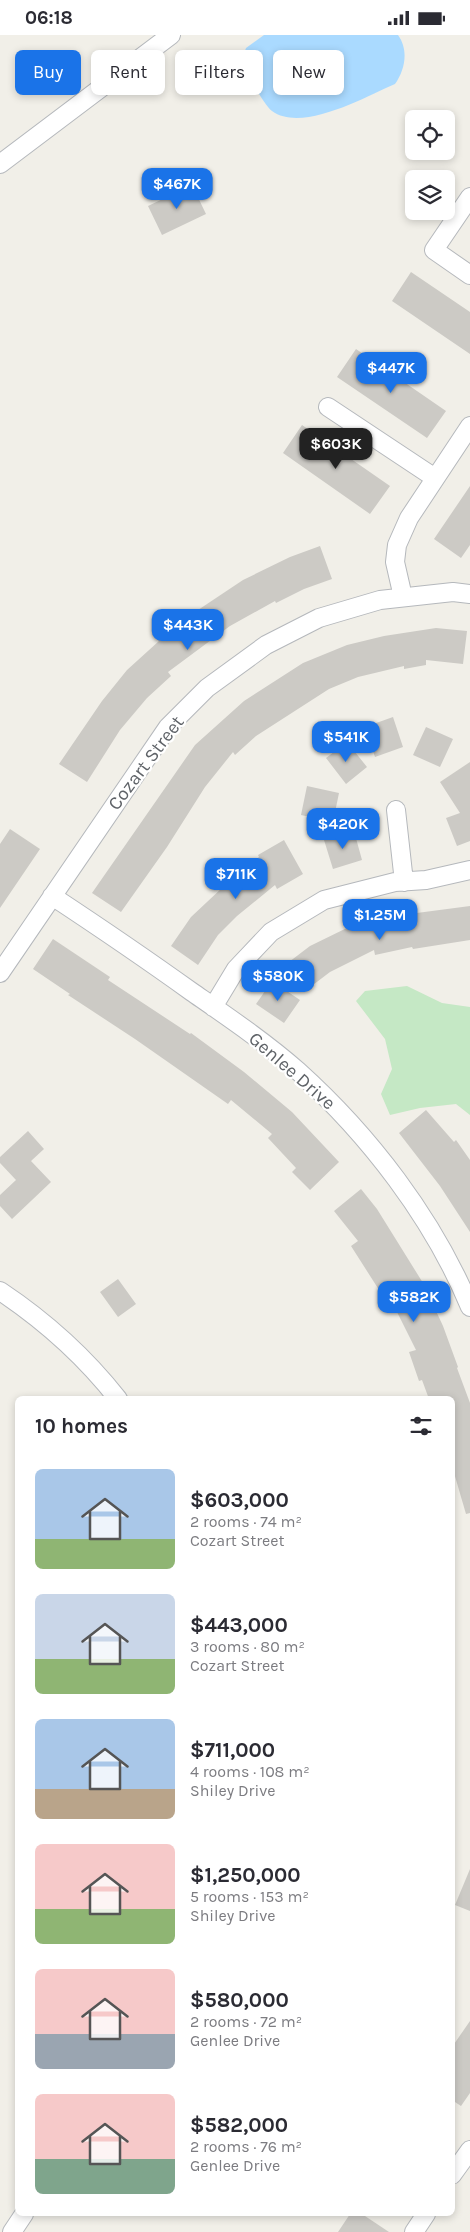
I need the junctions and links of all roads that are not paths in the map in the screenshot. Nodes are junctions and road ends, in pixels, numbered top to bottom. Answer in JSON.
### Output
{"nodes":[{"id":1,"x":171,"y":35,"type":"edge"},
{"id":2,"x":0,"y":164,"type":"edge"},
{"id":3,"x":470,"y":197,"type":"edge"},
{"id":4,"x":470,"y":275,"type":"edge"},
{"id":5,"x":328,"y":407,"type":"dead end"},
{"id":6,"x":470,"y":426,"type":"edge"},
{"id":7,"x":435,"y":478,"type":"junction"},
{"id":8,"x":470,"y":594,"type":"edge"},
{"id":9,"x":403,"y":597,"type":"junction"},
{"id":10,"x":396,"y":810,"type":"dead end"},
{"id":11,"x":470,"y":870,"type":"edge"},
{"id":12,"x":404,"y":882,"type":"junction"},
{"id":13,"x":52,"y":896,"type":"junction"},
{"id":14,"x":0,"y":973,"type":"edge"},
{"id":15,"x":213,"y":1007,"type":"junction"},
{"id":16,"x":0,"y":1291,"type":"edge"},
{"id":17,"x":470,"y":1307,"type":"edge"},
{"id":18,"x":115,"y":1396,"type":"edge"},
{"id":19,"x":470,"y":2150,"type":"edge"},
{"id":20,"x":455,"y":2171,"type":"edge"},
{"id":21,"x":23,"y":2216,"type":"edge"},
{"id":22,"x":425,"y":2216,"type":"edge"},
{"id":23,"x":12,"y":2232,"type":"edge"},
{"id":24,"x":414,"y":2232,"type":"edge"}],
"edges":[{"from":1,"to":2,"type":"street"},
{"from":3,"to":4,"type":"street"},
{"from":5,"to":7,"type":"street"},
{"from":6,"to":7,"type":"street"},
{"from":7,"to":9,"type":"street"},
{"from":8,"to":9,"type":"street","name":"Cozart Street"},
{"from":9,"to":13,"type":"street","name":"Cozart Street"},
{"from":10,"to":12,"type":"street"},
{"from":11,"to":12,"type":"street"},
{"from":12,"to":15,"type":"street"},
{"from":13,"to":14,"type":"street","name":"Cozart Street"},
{"from":13,"to":15,"type":"street","name":"Genlee Drive"},
{"from":15,"to":17,"type":"street","name":"Genlee Drive"},
{"from":16,"to":18,"type":"street"},
{"from":19,"to":20,"type":"street"},
{"from":21,"to":23,"type":"street"},
{"from":22,"to":24,"type":"street"}]}
